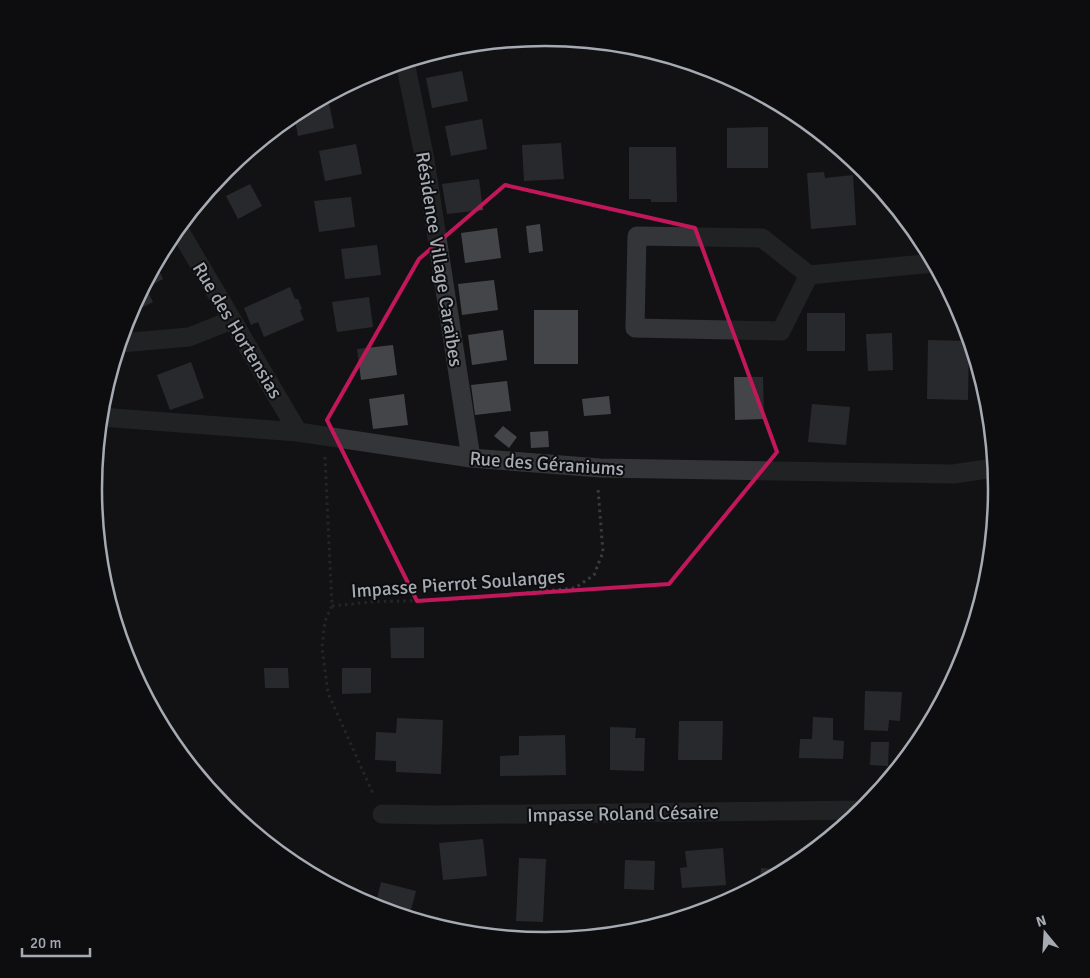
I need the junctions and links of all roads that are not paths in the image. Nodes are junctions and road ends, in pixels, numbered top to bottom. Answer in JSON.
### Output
{"nodes":[{"id":1,"x":406,"y":69,"type":"edge"},
{"id":2,"x":182,"y":235,"type":"edge"},
{"id":3,"x":925,"y":264,"type":"edge"},
{"id":4,"x":809,"y":275,"type":"junction"},
{"id":5,"x":232,"y":320,"type":"junction"},
{"id":6,"x":128,"y":342,"type":"edge"},
{"id":7,"x":108,"y":418,"type":"edge"},
{"id":8,"x":298,"y":432,"type":"junction"},
{"id":9,"x":471,"y":458,"type":"junction"},
{"id":10,"x":987,"y":469,"type":"edge"},
{"id":11,"x":849,"y":810,"type":"edge"},
{"id":12,"x":382,"y":814,"type":"road end"}],
"edges":[{"from":1,"to":9,"type":"street","name":"Résidence Village Caraïbes"},
{"from":2,"to":5,"type":"street","name":"Rue des Hortensias"},
{"from":3,"to":4,"type":"street"},
{"from":4,"to":4,"type":"street"},
{"from":5,"to":6,"type":"street"},
{"from":5,"to":8,"type":"street","name":"Rue des Hortensias"},
{"from":7,"to":8,"type":"street","name":"Rue des Géraniums"},
{"from":8,"to":9,"type":"street","name":"Rue des Géraniums"},
{"from":9,"to":10,"type":"street","name":"Rue des Géraniums"},
{"from":11,"to":12,"type":"street","name":"Impasse Roland Césaire"}]}
